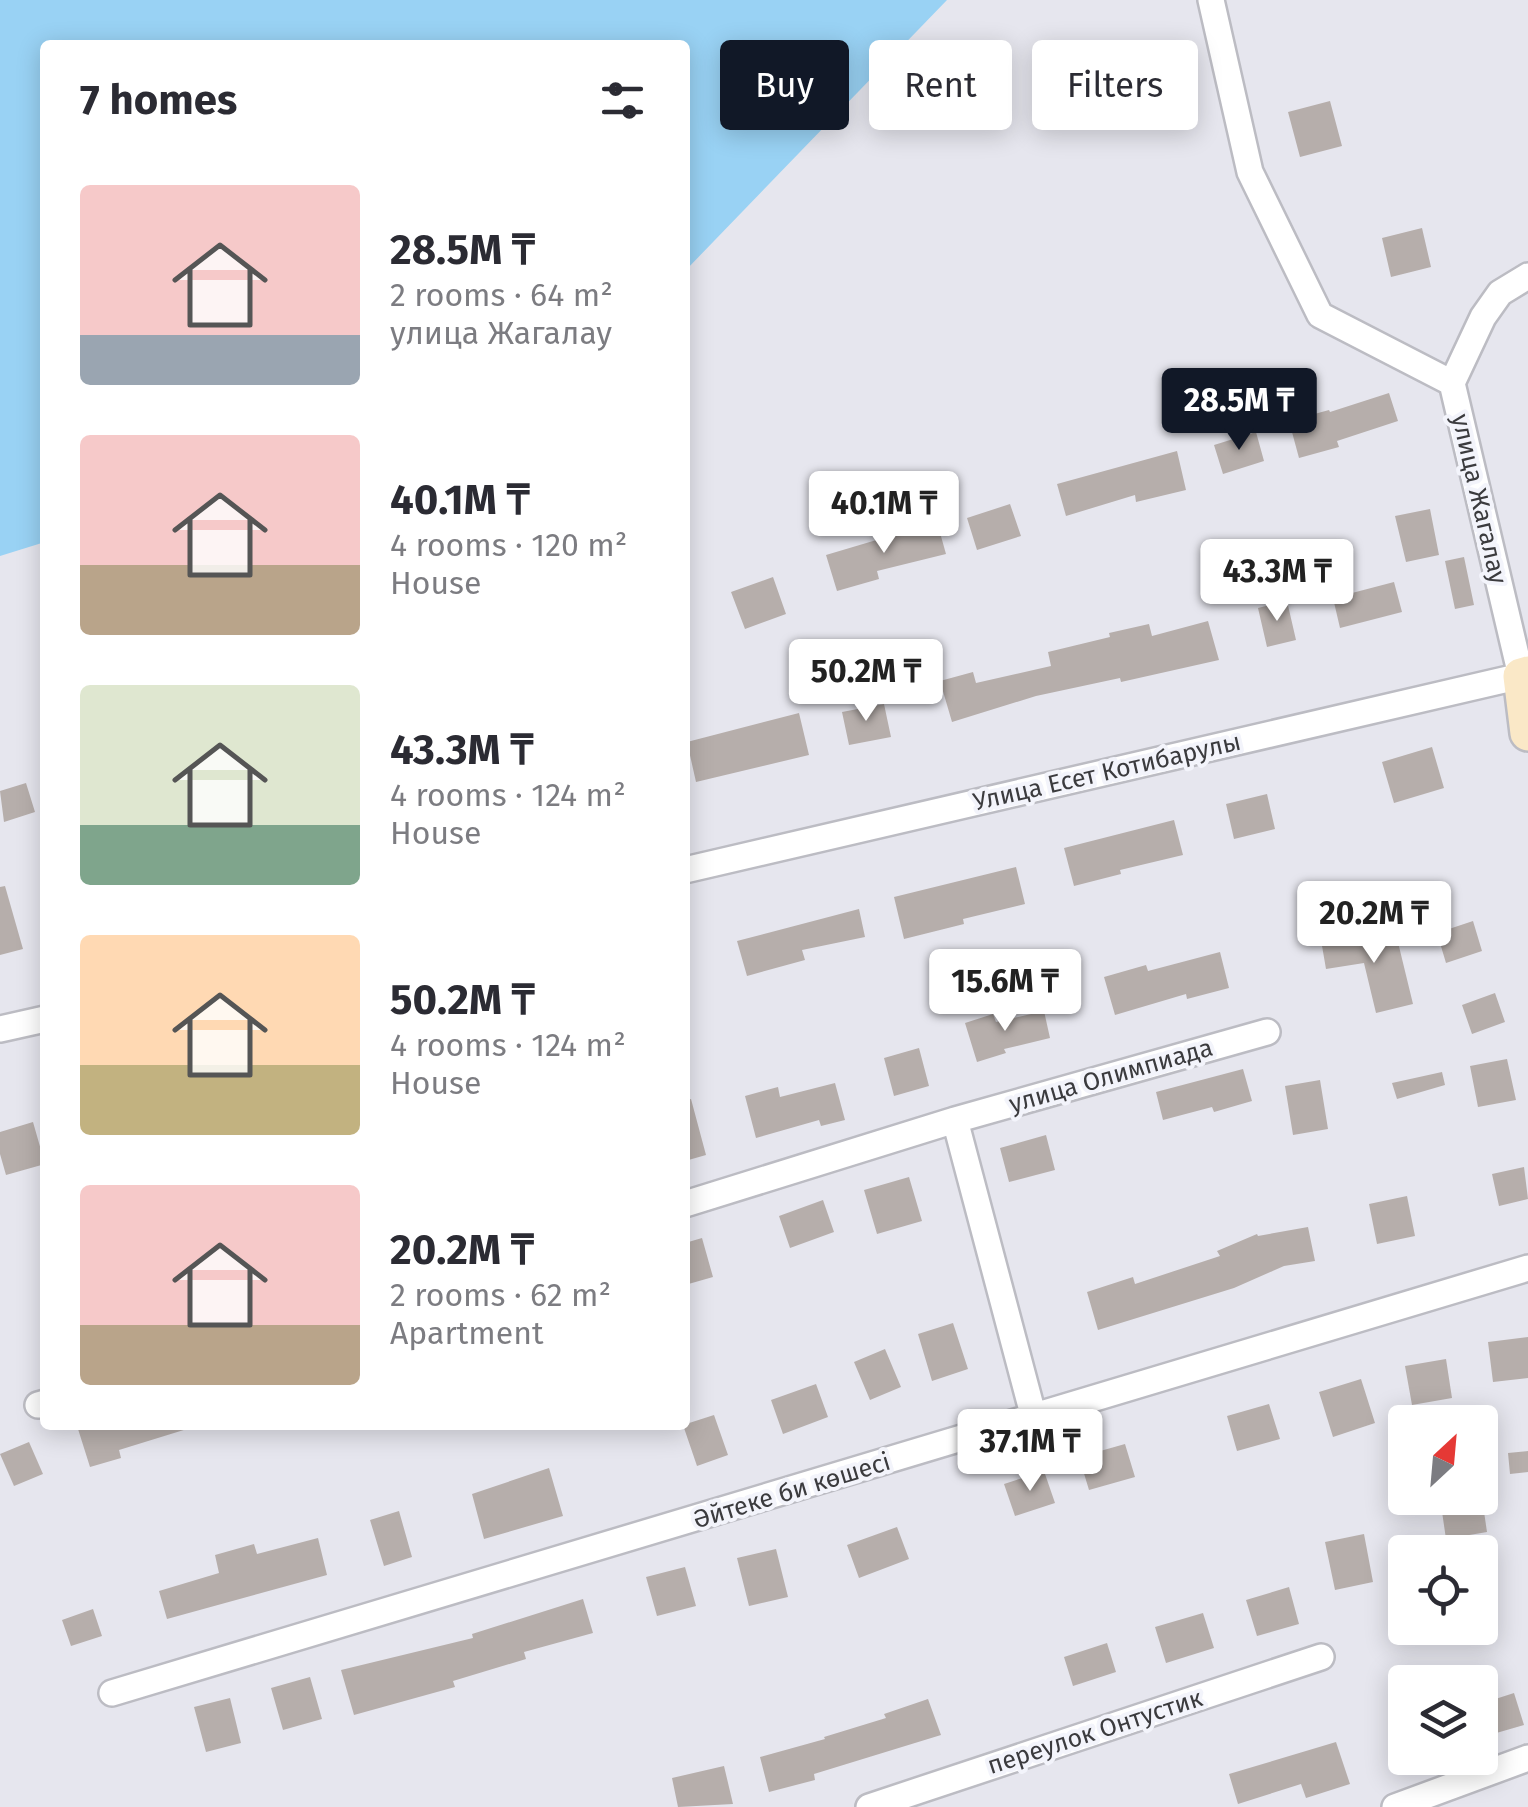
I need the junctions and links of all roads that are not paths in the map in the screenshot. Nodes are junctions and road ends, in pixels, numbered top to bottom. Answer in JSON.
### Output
{"nodes":[{"id":1,"x":1210,"y":0,"type":"edge"},
{"id":2,"x":1528,"y":276,"type":"edge"},
{"id":3,"x":1452,"y":384,"type":"junction"},
{"id":4,"x":1524,"y":675,"type":"edge"},
{"id":5,"x":1528,"y":733,"type":"edge"},
{"id":6,"x":690,"y":869,"type":"edge"},
{"id":7,"x":40,"y":1020,"type":"edge"},
{"id":8,"x":0,"y":1029,"type":"edge"},
{"id":9,"x":1267,"y":1032,"type":"dead end"},
{"id":10,"x":955,"y":1120,"type":"junction"},
{"id":11,"x":690,"y":1202,"type":"edge"},
{"id":12,"x":1528,"y":1268,"type":"edge"},
{"id":13,"x":1034,"y":1418,"type":"junction"},
{"id":14,"x":1321,"y":1657,"type":"dead end"},
{"id":15,"x":112,"y":1693,"type":"dead end"},
{"id":16,"x":1528,"y":1758,"type":"edge"},
{"id":17,"x":869,"y":1807,"type":"edge"},
{"id":18,"x":1396,"y":1807,"type":"edge"}],
"edges":[{"from":1,"to":3,"type":"street","name":"улица Жагалау"},
{"from":2,"to":3,"type":"street"},
{"from":3,"to":4,"type":"street","name":"улица Жагалау"},
{"from":4,"to":5,"type":"main road"},
{"from":4,"to":6,"type":"street","name":"Улица Есет Котибарулы"},
{"from":7,"to":8,"type":"street"},
{"from":9,"to":10,"type":"street","name":"улица Олимпиада"},
{"from":10,"to":11,"type":"street","name":"улица Олимпиада"},
{"from":10,"to":13,"type":"street"},
{"from":12,"to":13,"type":"street","name":"Әйтеке би көшесі"},
{"from":13,"to":15,"type":"street","name":"Әйтеке би көшесі"},
{"from":14,"to":17,"type":"street","name":"переулок Онтустик"},
{"from":16,"to":18,"type":"street"}]}
